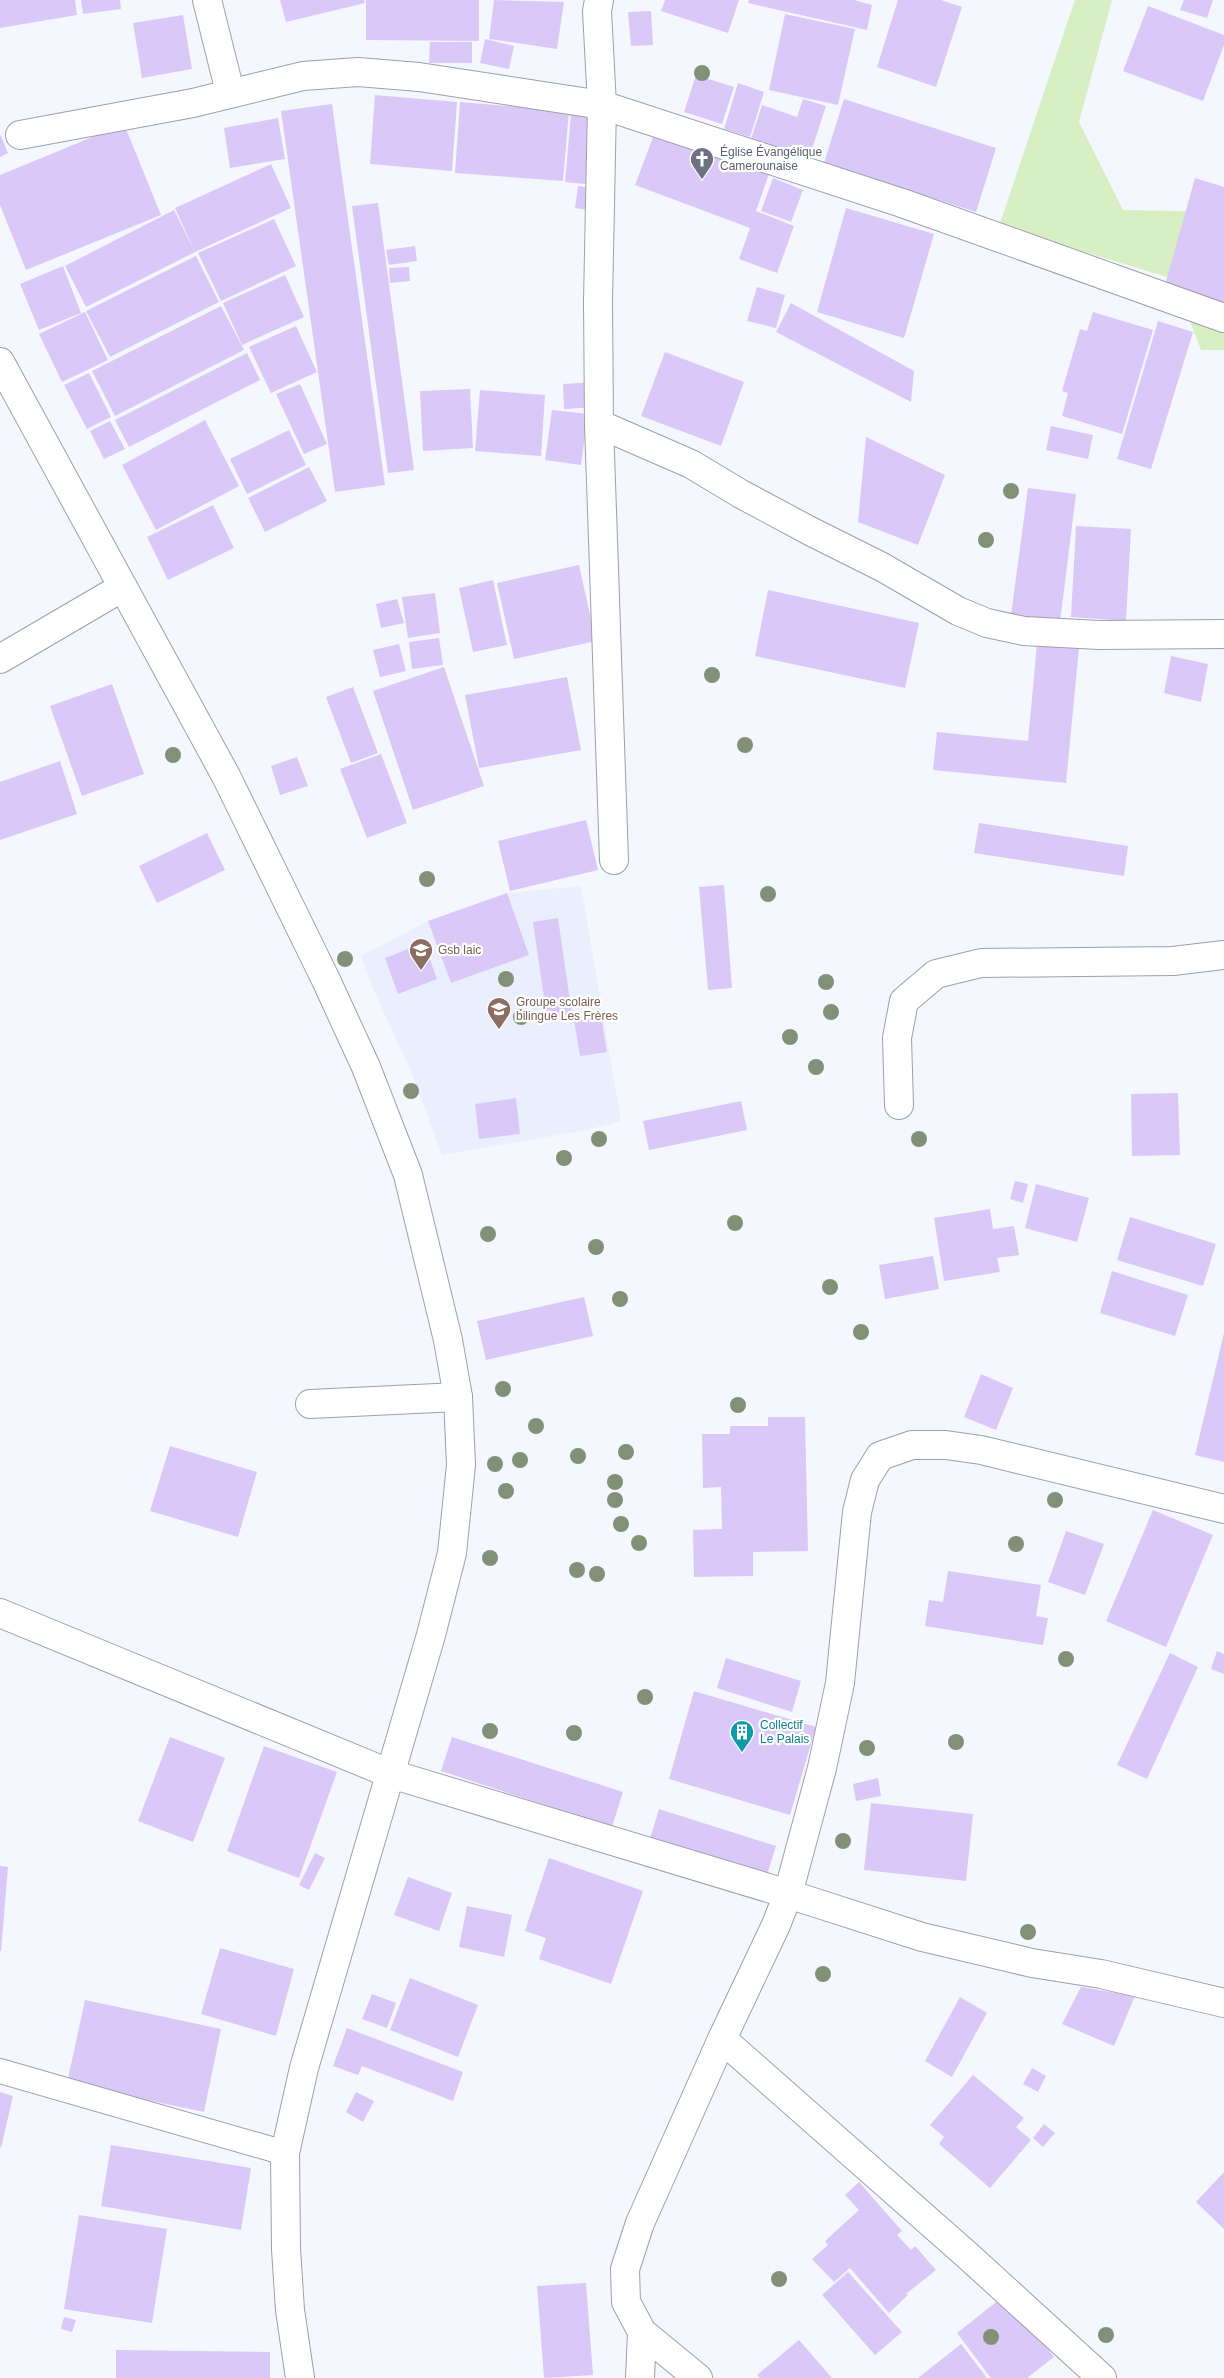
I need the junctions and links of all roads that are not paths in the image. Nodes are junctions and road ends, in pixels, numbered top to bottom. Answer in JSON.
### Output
{"nodes":[{"id":1,"x":206,"y":0,"type":"edge"},
{"id":2,"x":599,"y":0,"type":"edge"},
{"id":3,"x":230,"y":92,"type":"junction"},
{"id":4,"x":602,"y":105,"type":"junction"},
{"id":5,"x":20,"y":135,"type":"dead end"},
{"id":6,"x":1224,"y":318,"type":"edge"},
{"id":7,"x":0,"y":362,"type":"edge"},
{"id":8,"x":599,"y":424,"type":"junction"},
{"id":9,"x":124,"y":587,"type":"junction"},
{"id":10,"x":1224,"y":634,"type":"edge"},
{"id":11,"x":0,"y":659,"type":"edge"},
{"id":12,"x":614,"y":860,"type":"dead end"},
{"id":13,"x":1224,"y":955,"type":"edge"},
{"id":14,"x":899,"y":1105,"type":"dead end"},
{"id":15,"x":458,"y":1397,"type":"junction"},
{"id":16,"x":310,"y":1404,"type":"dead end"},
{"id":17,"x":1224,"y":1509,"type":"edge"},
{"id":18,"x":0,"y":1613,"type":"edge"},
{"id":19,"x":391,"y":1774,"type":"junction"},
{"id":20,"x":788,"y":1894,"type":"junction"},
{"id":21,"x":1224,"y":2003,"type":"edge"},
{"id":22,"x":722,"y":2039,"type":"junction"},
{"id":23,"x":0,"y":2071,"type":"edge"},
{"id":24,"x":285,"y":2152,"type":"junction"},
{"id":25,"x":642,"y":2332,"type":"junction"},
{"id":26,"x":300,"y":2378,"type":"edge"},
{"id":27,"x":640,"y":2378,"type":"edge"},
{"id":28,"x":698,"y":2378,"type":"edge"},
{"id":29,"x":1102,"y":2378,"type":"edge"}],
"edges":[{"from":1,"to":3,"type":"street"},
{"from":2,"to":4,"type":"street"},
{"from":3,"to":4,"type":"street"},
{"from":3,"to":5,"type":"street"},
{"from":4,"to":6,"type":"street"},
{"from":4,"to":8,"type":"street"},
{"from":7,"to":9,"type":"street"},
{"from":8,"to":10,"type":"street"},
{"from":8,"to":12,"type":"street"},
{"from":9,"to":11,"type":"street"},
{"from":9,"to":15,"type":"street"},
{"from":13,"to":14,"type":"street"},
{"from":15,"to":16,"type":"street"},
{"from":15,"to":19,"type":"street"},
{"from":17,"to":20,"type":"street"},
{"from":18,"to":19,"type":"street"},
{"from":19,"to":20,"type":"street"},
{"from":19,"to":24,"type":"street"},
{"from":20,"to":21,"type":"street"},
{"from":20,"to":22,"type":"street"},
{"from":22,"to":25,"type":"street"},
{"from":22,"to":29,"type":"street"},
{"from":23,"to":24,"type":"lane"},
{"from":24,"to":26,"type":"street"},
{"from":25,"to":27,"type":"street"},
{"from":25,"to":28,"type":"street"}]}
